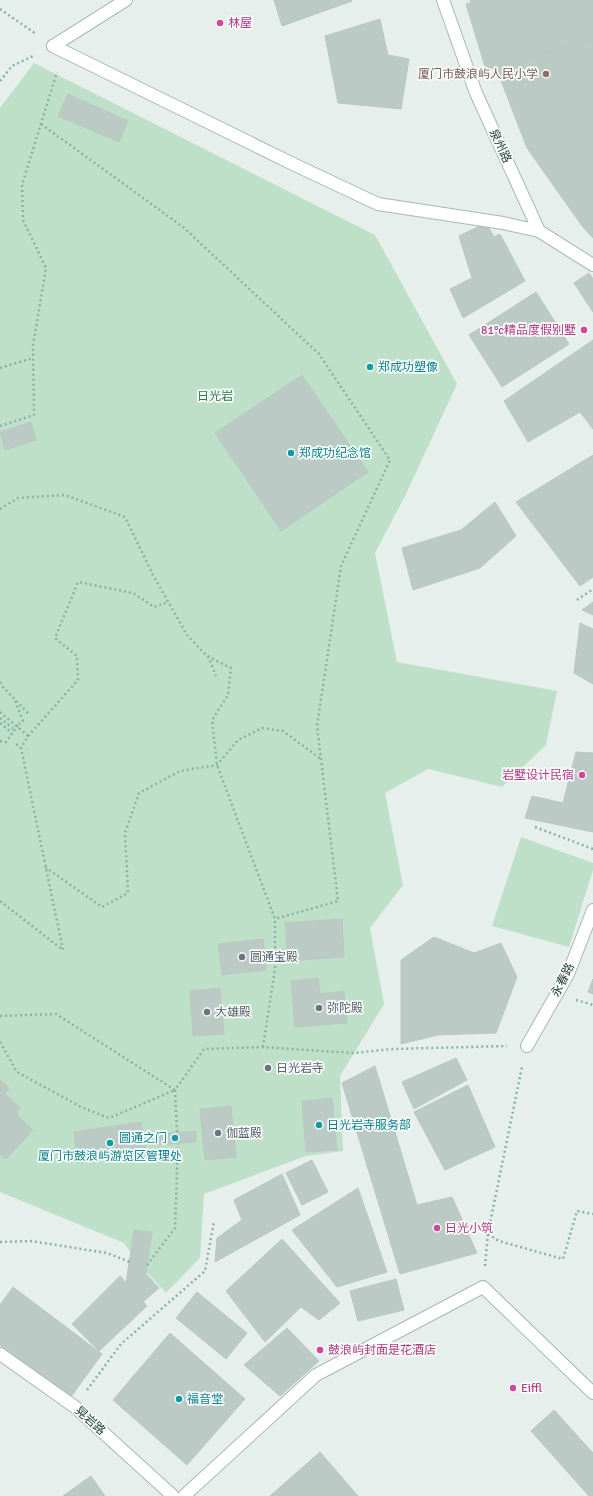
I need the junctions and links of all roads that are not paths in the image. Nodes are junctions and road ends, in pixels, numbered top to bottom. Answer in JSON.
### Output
{"nodes":[{"id":1,"x":126,"y":0,"type":"edge"},
{"id":2,"x":443,"y":0,"type":"edge"},
{"id":3,"x":539,"y":231,"type":"junction"},
{"id":4,"x":593,"y":265,"type":"edge"},
{"id":5,"x":593,"y":910,"type":"edge"},
{"id":6,"x":527,"y":1046,"type":"road end"},
{"id":7,"x":0,"y":1354,"type":"edge"},
{"id":8,"x":593,"y":1393,"type":"edge"},
{"id":9,"x":173,"y":1496,"type":"edge"},
{"id":10,"x":184,"y":1496,"type":"edge"}],
"edges":[{"from":1,"to":3,"type":"street"},
{"from":2,"to":3,"type":"street","name":"泉州路"},
{"from":3,"to":4,"type":"street"},
{"from":5,"to":6,"type":"street","name":"永春路"},
{"from":7,"to":9,"type":"street","name":"晃岩路"},
{"from":8,"to":10,"type":"street"}]}
